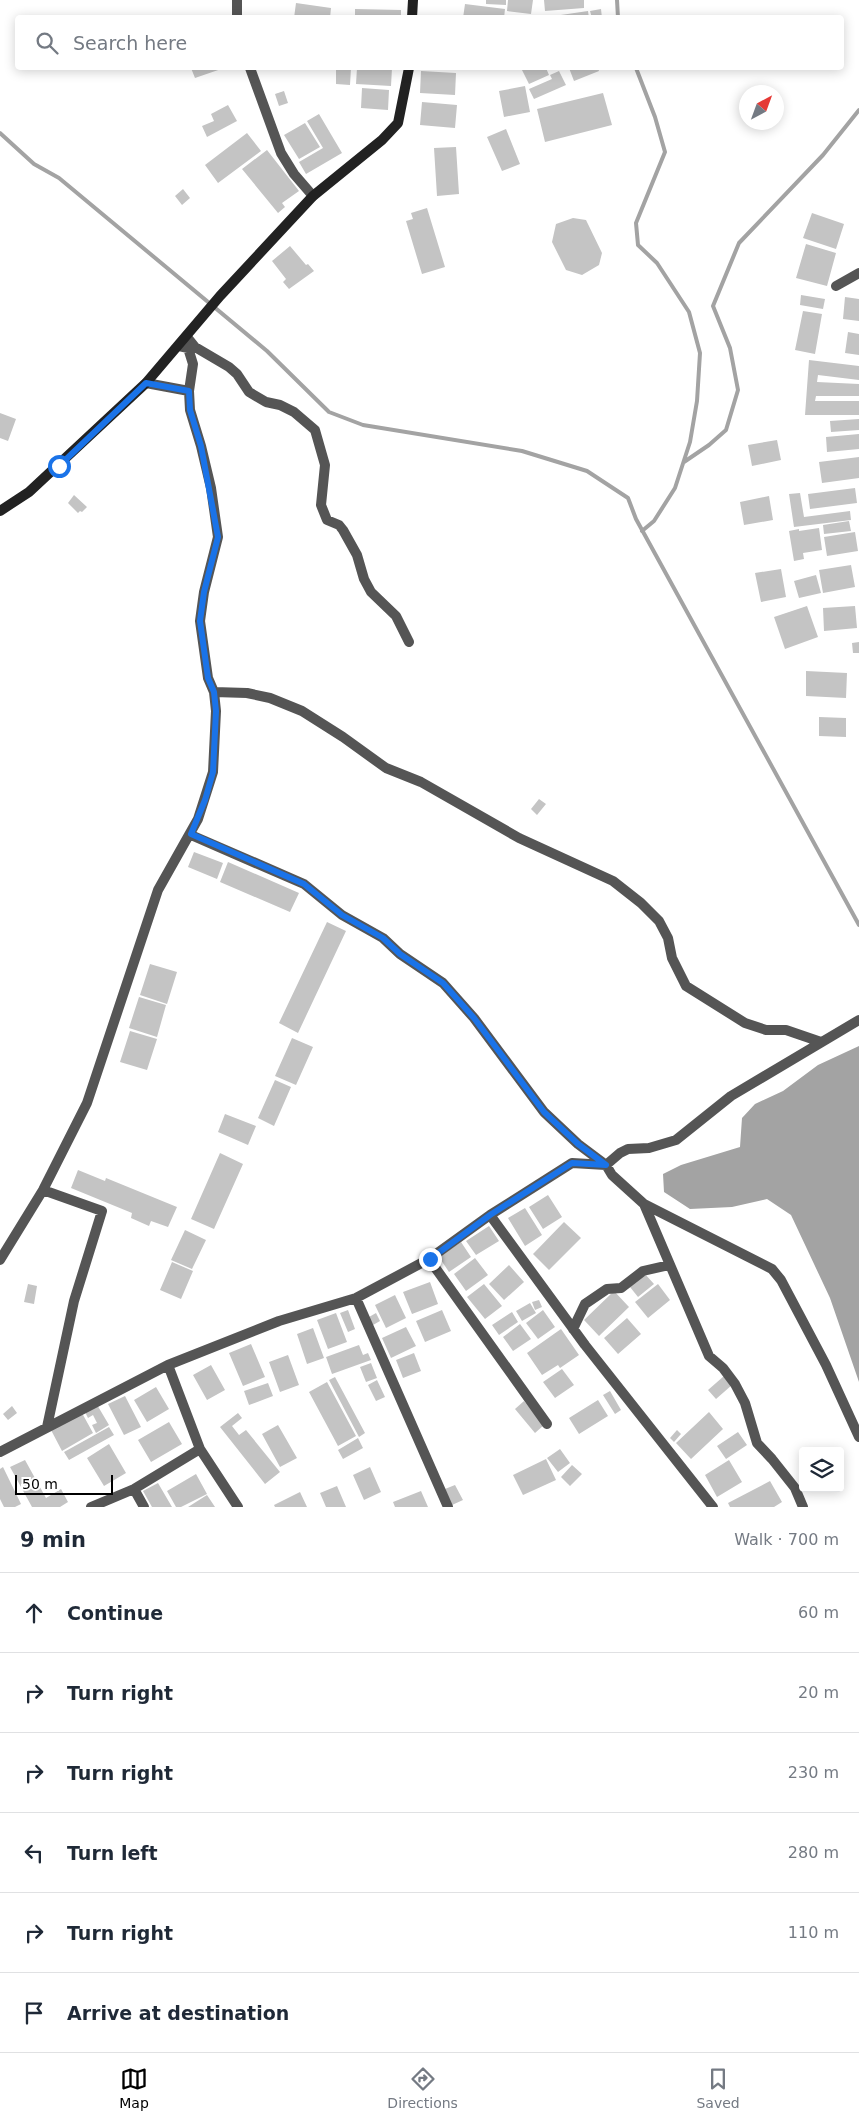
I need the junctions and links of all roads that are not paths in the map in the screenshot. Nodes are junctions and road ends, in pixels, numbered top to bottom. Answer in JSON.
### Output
{"nodes":[{"id":1,"x":237,"y":0,"type":"edge"},
{"id":2,"x":413,"y":0,"type":"edge"},
{"id":3,"x":237,"y":15,"type":"edge"},
{"id":4,"x":412,"y":15,"type":"edge"},
{"id":5,"x":251,"y":70,"type":"edge"},
{"id":6,"x":410,"y":70,"type":"edge"},
{"id":7,"x":313,"y":196,"type":"junction"},
{"id":8,"x":859,"y":273,"type":"edge"},
{"id":9,"x":836,"y":286,"type":"dead end"},
{"id":10,"x":187,"y":337,"type":"junction"},
{"id":11,"x":179,"y":346,"type":"junction"},
{"id":12,"x":146,"y":383,"type":"junction"},
{"id":13,"x":189,"y":391,"type":"junction"},
{"id":14,"x":0,"y":511,"type":"edge"},
{"id":15,"x":409,"y":642,"type":"dead end"},
{"id":16,"x":214,"y":692,"type":"junction"},
{"id":17,"x":191,"y":834,"type":"junction"},
{"id":18,"x":859,"y":1020,"type":"edge"},
{"id":19,"x":821,"y":1042,"type":"junction"},
{"id":20,"x":606,"y":1165,"type":"junction"},
{"id":21,"x":43,"y":1190,"type":"junction"},
{"id":22,"x":644,"y":1204,"type":"junction"},
{"id":23,"x":490,"y":1215,"type":"junction"},
{"id":24,"x":430,"y":1259,"type":"junction"},
{"id":25,"x":0,"y":1260,"type":"edge"},
{"id":26,"x":670,"y":1265,"type":"junction"},
{"id":27,"x":356,"y":1298,"type":"junction"},
{"id":28,"x":573,"y":1329,"type":"junction"},
{"id":29,"x":168,"y":1365,"type":"junction"},
{"id":30,"x":547,"y":1424,"type":"dead end"},
{"id":31,"x":47,"y":1427,"type":"junction"},
{"id":32,"x":859,"y":1437,"type":"edge"},
{"id":33,"x":200,"y":1449,"type":"junction"},
{"id":34,"x":0,"y":1452,"type":"edge"},
{"id":35,"x":134,"y":1489,"type":"junction"},
{"id":36,"x":91,"y":1507,"type":"edge"},
{"id":37,"x":144,"y":1507,"type":"edge"},
{"id":38,"x":238,"y":1507,"type":"edge"},
{"id":39,"x":448,"y":1507,"type":"edge"},
{"id":40,"x":714,"y":1507,"type":"edge"},
{"id":41,"x":803,"y":1507,"type":"edge"}],
"edges":[{"from":1,"to":3,"type":"street"},
{"from":2,"to":4,"type":"street"},
{"from":5,"to":7,"type":"street"},
{"from":6,"to":7,"type":"street"},
{"from":7,"to":10,"type":"street"},
{"from":8,"to":9,"type":"street"},
{"from":10,"to":11,"type":"street"},
{"from":10,"to":15,"type":"street"},
{"from":11,"to":12,"type":"street"},
{"from":11,"to":13,"type":"street"},
{"from":12,"to":13,"type":"street"},
{"from":12,"to":14,"type":"street"},
{"from":13,"to":16,"type":"street"},
{"from":16,"to":17,"type":"street"},
{"from":16,"to":19,"type":"street"},
{"from":17,"to":20,"type":"street"},
{"from":17,"to":21,"type":"street"},
{"from":18,"to":19,"type":"street"},
{"from":19,"to":20,"type":"street"},
{"from":20,"to":22,"type":"street"},
{"from":20,"to":23,"type":"street"},
{"from":21,"to":25,"type":"street"},
{"from":21,"to":31,"type":"street"},
{"from":22,"to":26,"type":"street"},
{"from":22,"to":32,"type":"street"},
{"from":23,"to":24,"type":"street"},
{"from":23,"to":28,"type":"street"},
{"from":24,"to":27,"type":"street"},
{"from":24,"to":30,"type":"street"},
{"from":26,"to":28,"type":"street"},
{"from":26,"to":41,"type":"street"},
{"from":27,"to":29,"type":"street"},
{"from":27,"to":39,"type":"street"},
{"from":28,"to":40,"type":"street"},
{"from":29,"to":31,"type":"street"},
{"from":29,"to":33,"type":"street"},
{"from":31,"to":34,"type":"street"},
{"from":33,"to":35,"type":"street"},
{"from":33,"to":38,"type":"street"},
{"from":35,"to":36,"type":"street"},
{"from":35,"to":37,"type":"street"}]}
